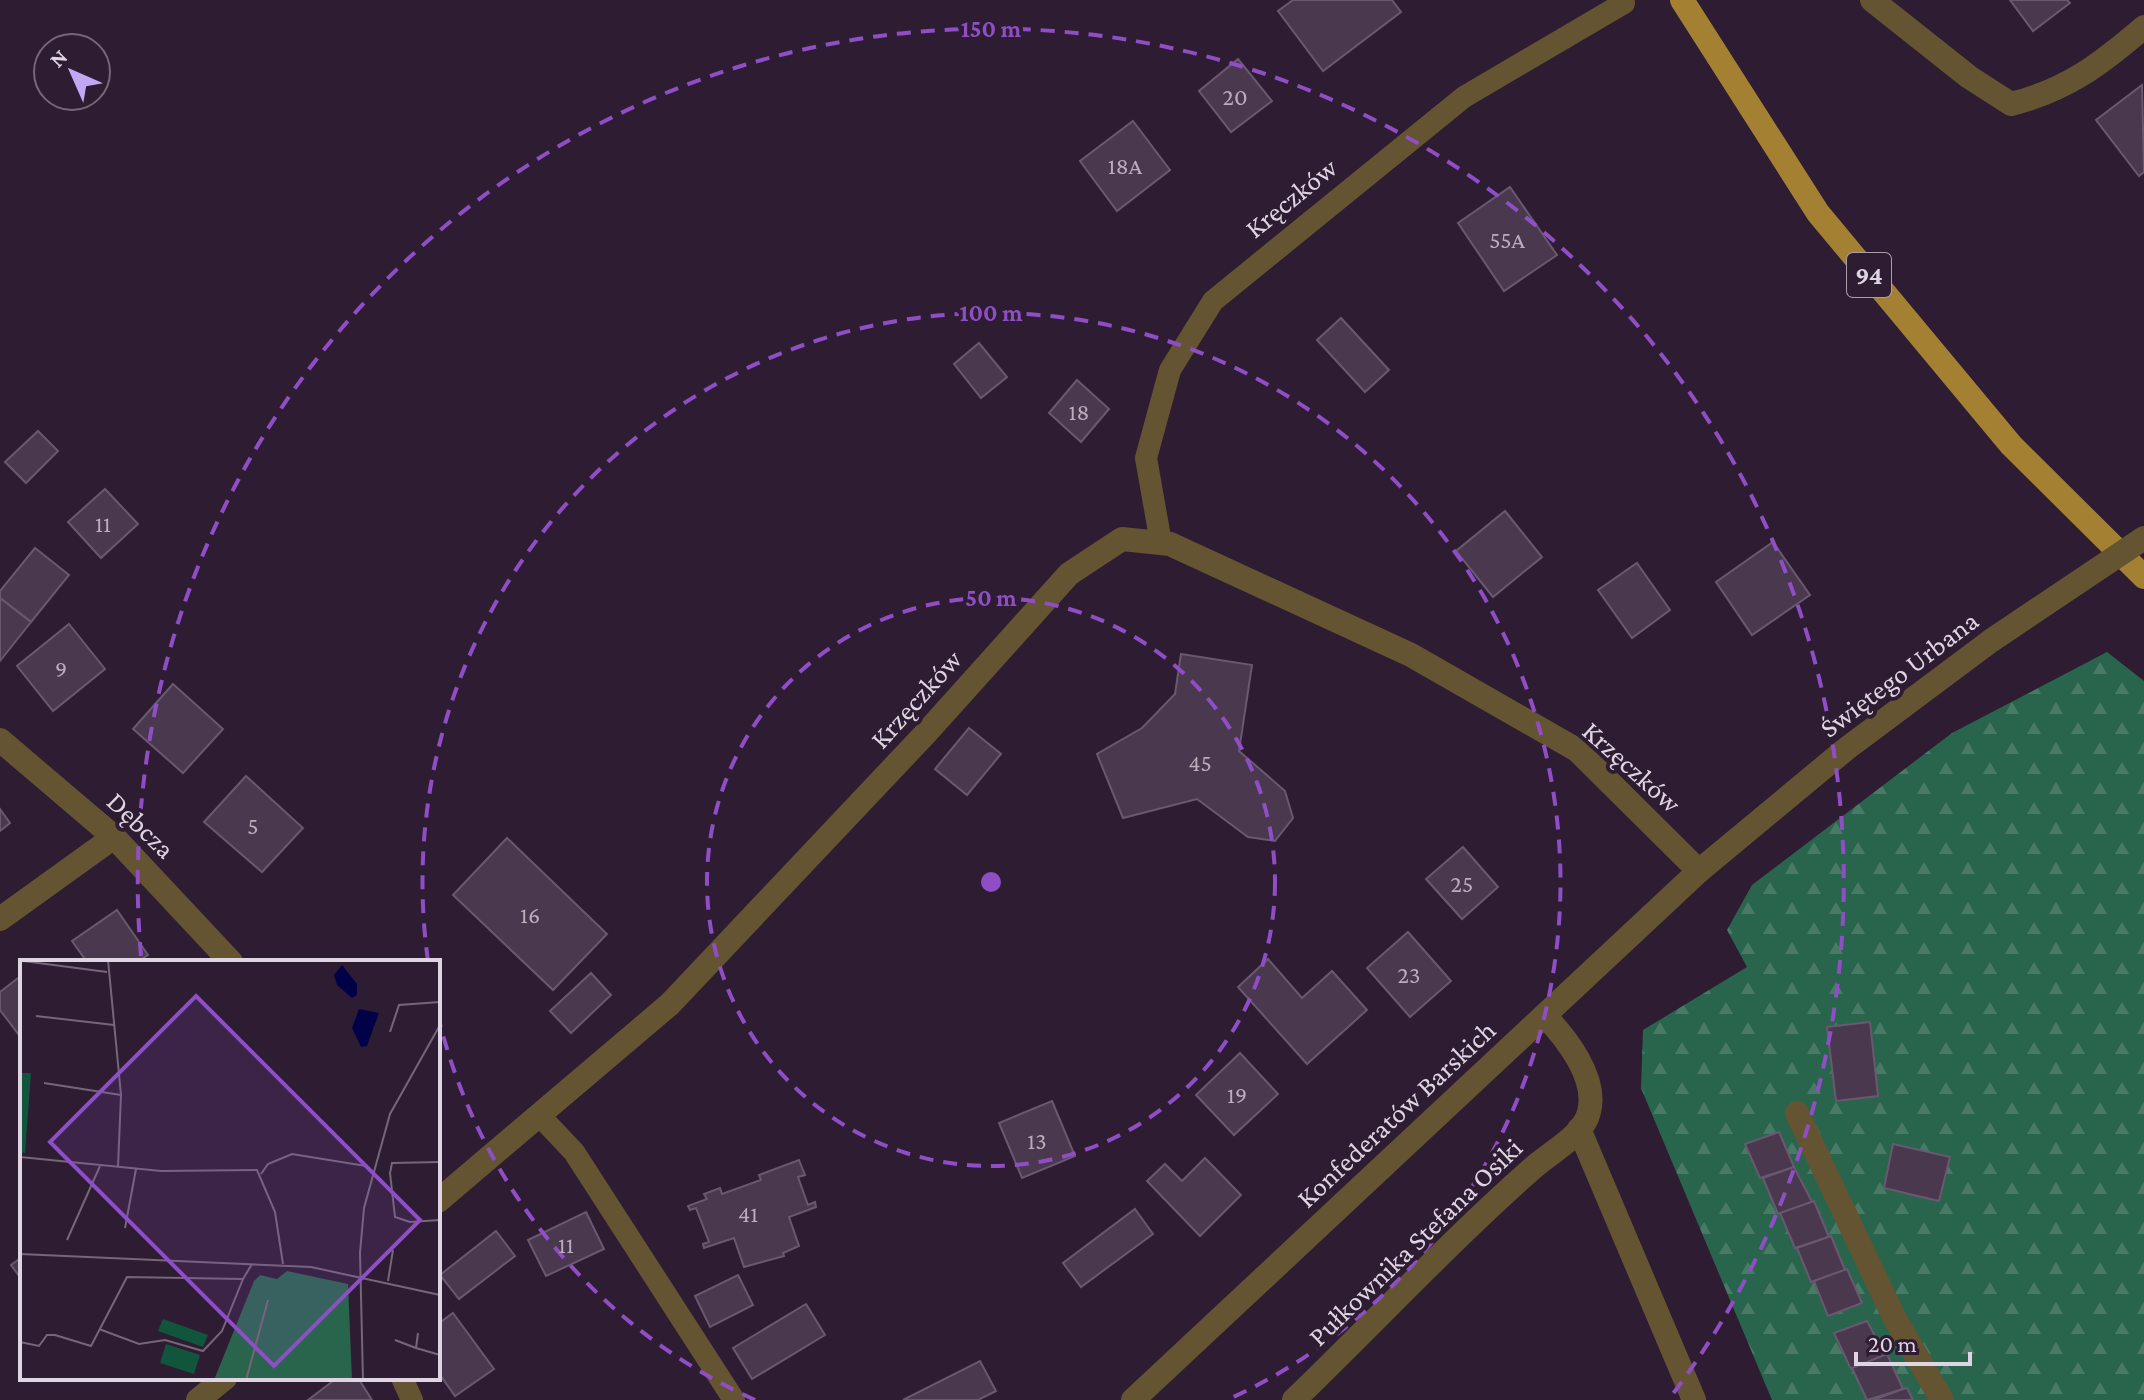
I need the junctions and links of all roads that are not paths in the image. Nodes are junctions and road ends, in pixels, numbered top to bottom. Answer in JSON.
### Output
{"nodes":[{"id":1,"x":1682,"y":0,"type":"edge"},
{"id":2,"x":1872,"y":0,"type":"edge"},
{"id":3,"x":1624,"y":3,"type":"dead end"},
{"id":4,"x":2144,"y":27,"type":"edge"},
{"id":5,"x":2144,"y":538,"type":"edge"},
{"id":6,"x":1161,"y":543,"type":"junction"},
{"id":7,"x":2144,"y":577,"type":"edge"},
{"id":8,"x":0,"y":740,"type":"edge"},
{"id":9,"x":114,"y":837,"type":"junction"},
{"id":10,"x":1699,"y":871,"type":"junction"},
{"id":11,"x":0,"y":919,"type":"edge"},
{"id":12,"x":229,"y":960,"type":"edge"},
{"id":13,"x":1545,"y":1016,"type":"junction"},
{"id":14,"x":1797,"y":1113,"type":"dead end"},
{"id":15,"x":540,"y":1116,"type":"junction"},
{"id":16,"x":1579,"y":1129,"type":"junction"},
{"id":17,"x":441,"y":1193,"type":"edge"},
{"id":18,"x":223,"y":1380,"type":"edge"},
{"id":19,"x":403,"y":1380,"type":"edge"},
{"id":20,"x":198,"y":1400,"type":"edge"},
{"id":21,"x":412,"y":1400,"type":"edge"},
{"id":22,"x":734,"y":1400,"type":"edge"},
{"id":23,"x":1133,"y":1400,"type":"edge"},
{"id":24,"x":1294,"y":1400,"type":"edge"},
{"id":25,"x":1694,"y":1400,"type":"edge"},
{"id":26,"x":1942,"y":1400,"type":"edge"}],
"edges":[{"from":1,"to":7,"type":"main road","number":"94"},
{"from":2,"to":4,"type":"street"},
{"from":3,"to":6,"type":"lane","name":"Kręczków"},
{"from":5,"to":10,"type":"street","name":"Świętego Urbana","bridge":true},
{"from":6,"to":10,"type":"street","name":"Krzęczków"},
{"from":6,"to":15,"type":"street","name":"Krzęczków"},
{"from":8,"to":9,"type":"street","name":"Dębcza"},
{"from":9,"to":11,"type":"street"},
{"from":9,"to":12,"type":"street","name":"Dębcza"},
{"from":10,"to":13,"type":"street","name":"Konfederatów Barskich"},
{"from":13,"to":16,"type":"street"},
{"from":13,"to":23,"type":"street","name":"Konfederatów Barskich"},
{"from":14,"to":26,"type":"street"},
{"from":15,"to":17,"type":"street","name":"Krzęczków"},
{"from":15,"to":22,"type":"lane"},
{"from":16,"to":24,"type":"street","name":"Pułkownika Stefana Osiki"},
{"from":16,"to":25,"type":"street"},
{"from":18,"to":20,"type":"street"},
{"from":19,"to":21,"type":"lane"}]}
